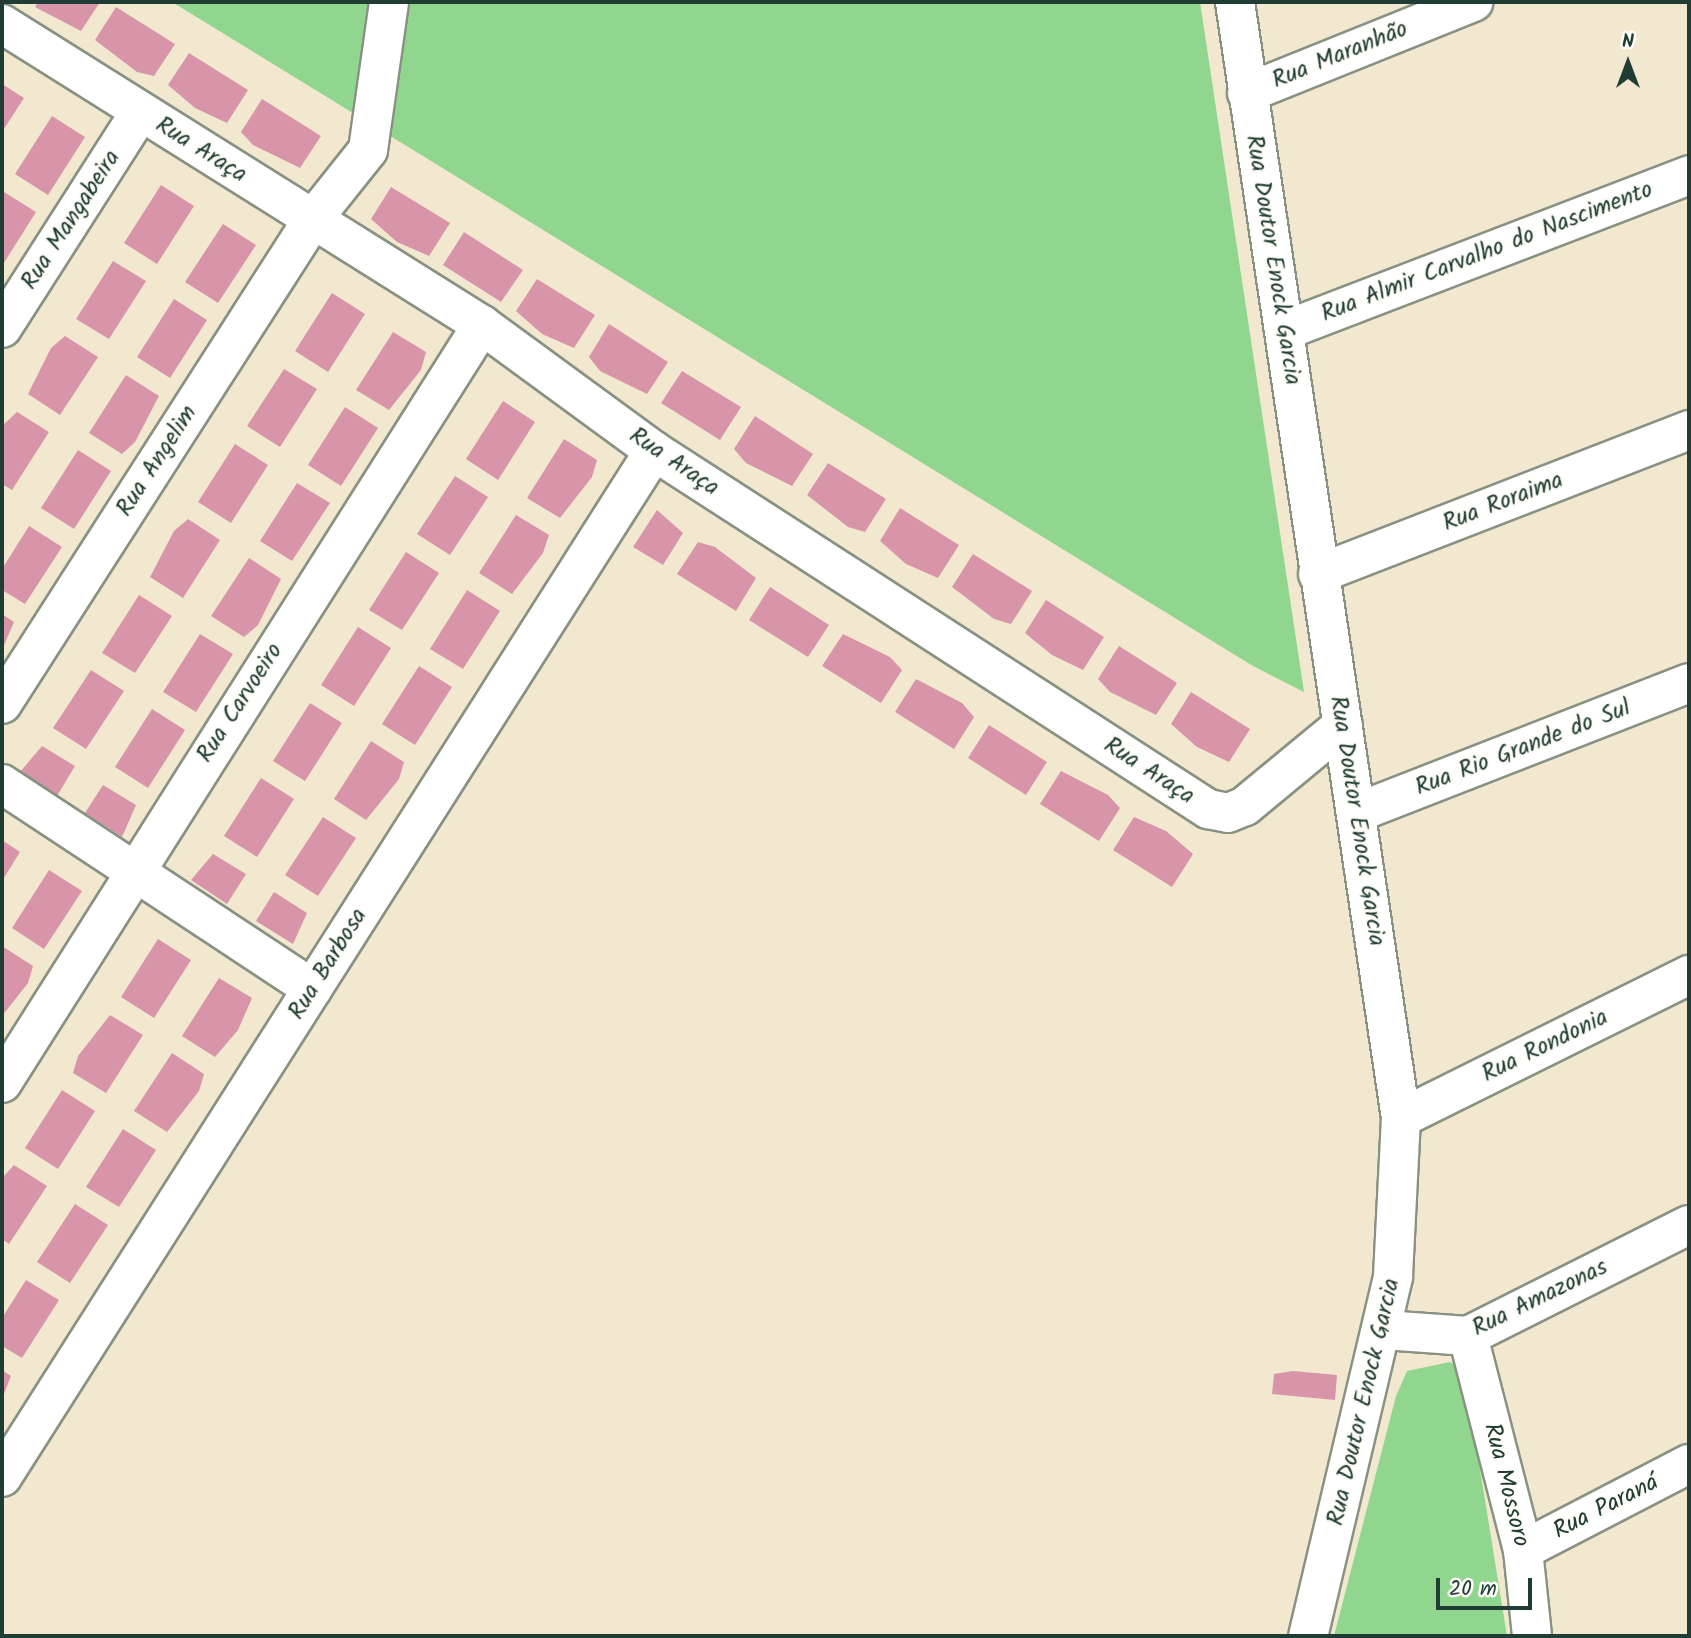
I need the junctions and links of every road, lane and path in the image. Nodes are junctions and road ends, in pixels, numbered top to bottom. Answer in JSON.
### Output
{"nodes":[{"id":1,"x":389,"y":2,"type":"edge"},
{"id":2,"x":1235,"y":2,"type":"edge"},
{"id":3,"x":1472,"y":2,"type":"edge"},
{"id":4,"x":2,"y":24,"type":"edge"},
{"id":5,"x":1247,"y":93,"type":"junction"},
{"id":6,"x":140,"y":112,"type":"junction"},
{"id":7,"x":1689,"y":175,"type":"edge"},
{"id":8,"x":313,"y":219,"type":"junction"},
{"id":9,"x":482,"y":325,"type":"junction"},
{"id":10,"x":2,"y":328,"type":"edge"},
{"id":11,"x":1286,"y":330,"type":"junction"},
{"id":12,"x":1689,"y":430,"type":"edge"},
{"id":13,"x":654,"y":451,"type":"junction"},
{"id":14,"x":1318,"y":574,"type":"junction"},
{"id":15,"x":1689,"y":683,"type":"edge"},
{"id":16,"x":2,"y":704,"type":"edge"},
{"id":17,"x":1343,"y":725,"type":"junction"},
{"id":18,"x":2,"y":784,"type":"edge"},
{"id":19,"x":1356,"y":813,"type":"junction"},
{"id":20,"x":134,"y":867,"type":"junction"},
{"id":21,"x":1689,"y":975,"type":"edge"},
{"id":22,"x":313,"y":989,"type":"junction"},
{"id":23,"x":2,"y":1083,"type":"edge"},
{"id":24,"x":1401,"y":1118,"type":"junction"},
{"id":25,"x":1689,"y":1225,"type":"edge"},
{"id":26,"x":1384,"y":1330,"type":"junction"},
{"id":27,"x":1468,"y":1336,"type":"junction"},
{"id":28,"x":1689,"y":1464,"type":"edge"},
{"id":29,"x":2,"y":1477,"type":"edge"},
{"id":30,"x":1524,"y":1550,"type":"junction"},
{"id":31,"x":1308,"y":1636,"type":"edge"},
{"id":32,"x":1532,"y":1636,"type":"edge"}],
"edges":[{"from":1,"to":8,"type":"street","name":"Rua Angelim"},
{"from":2,"to":5,"type":"street","name":"Rua Doutor Enock Garcia"},
{"from":3,"to":5,"type":"street","name":"Rua Maranhão"},
{"from":4,"to":6,"type":"street","name":"Rua Araça"},
{"from":5,"to":11,"type":"street","name":"Rua Doutor Enock Garcia"},
{"from":6,"to":8,"type":"street","name":"Rua Araça"},
{"from":6,"to":10,"type":"street","name":"Rua Mangabeira"},
{"from":7,"to":11,"type":"street","name":"Rua Almir Carvalho do Nascimento"},
{"from":8,"to":9,"type":"street","name":"Rua Araça"},
{"from":8,"to":16,"type":"street","name":"Rua Angelim"},
{"from":9,"to":13,"type":"street","name":"Rua Araça"},
{"from":9,"to":20,"type":"street","name":"Rua Carvoeiro"},
{"from":11,"to":14,"type":"street","name":"Rua Doutor Enock Garcia"},
{"from":12,"to":14,"type":"street","name":"Rua Roraima"},
{"from":13,"to":17,"type":"street","name":"Rua Araça"},
{"from":13,"to":22,"type":"street","name":"Rua Barbosa"},
{"from":14,"to":17,"type":"street","name":"Rua Doutor Enock Garcia"},
{"from":15,"to":19,"type":"street","name":"Rua Rio Grande do Sul"},
{"from":17,"to":19,"type":"street","name":"Rua Doutor Enock Garcia"},
{"from":18,"to":20,"type":"street"},
{"from":19,"to":24,"type":"street","name":"Rua Doutor Enock Garcia"},
{"from":20,"to":22,"type":"street"},
{"from":20,"to":23,"type":"street","name":"Rua Carvoeiro"},
{"from":21,"to":24,"type":"street","name":"Rua Rondonia"},
{"from":22,"to":29,"type":"street","name":"Rua Barbosa"},
{"from":24,"to":26,"type":"street","name":"Rua Doutor Enock Garcia"},
{"from":25,"to":27,"type":"street","name":"Rua Amazonas"},
{"from":26,"to":27,"type":"street","name":"Rua Amazonas"},
{"from":26,"to":31,"type":"street","name":"Rua Doutor Enock Garcia"},
{"from":27,"to":30,"type":"street","name":"Rua Mossoro"},
{"from":28,"to":30,"type":"street","name":"Rua Paraná"},
{"from":30,"to":32,"type":"street","name":"Rua Mossoro"}]}
